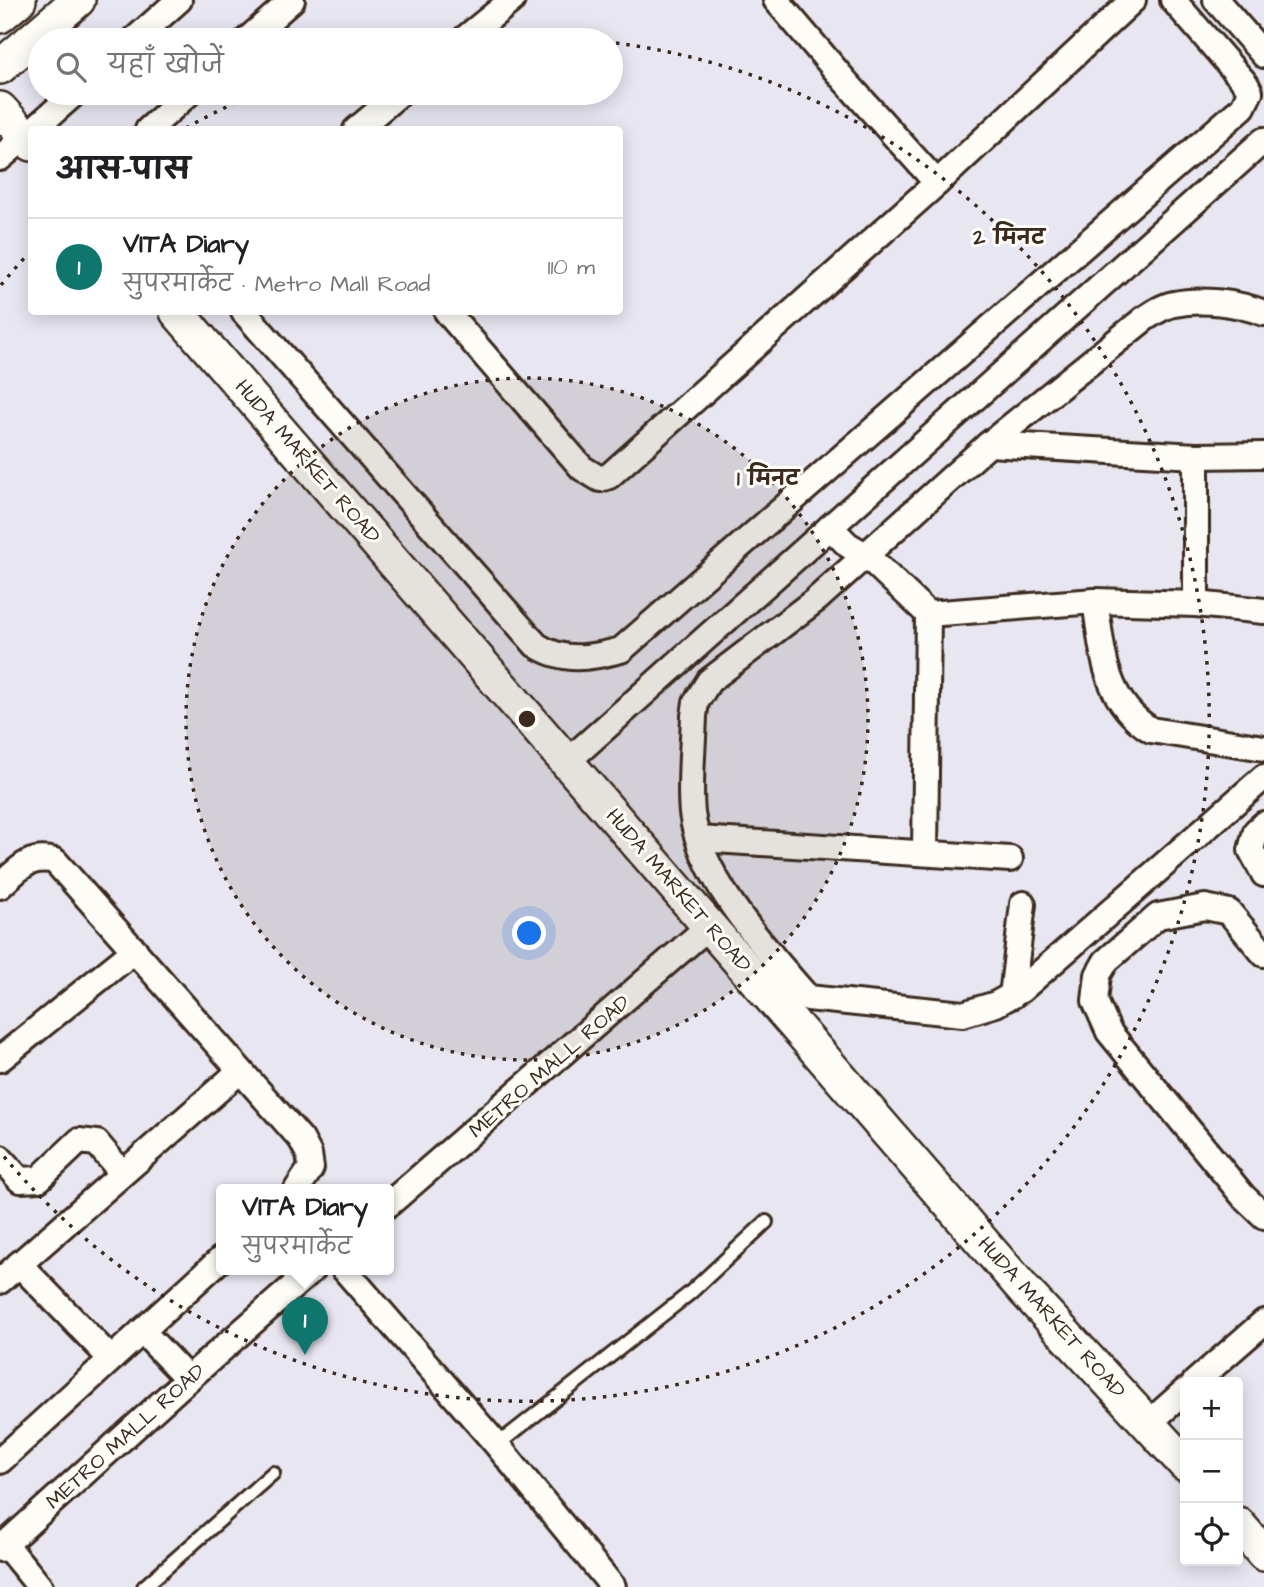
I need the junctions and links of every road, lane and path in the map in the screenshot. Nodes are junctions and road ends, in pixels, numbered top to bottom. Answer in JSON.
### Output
{"nodes":[{"id":1,"x":19,"y":0,"type":"edge"},
{"id":2,"x":78,"y":0,"type":"edge"},
{"id":3,"x":179,"y":0,"type":"edge"},
{"id":4,"x":292,"y":0,"type":"edge"},
{"id":5,"x":512,"y":0,"type":"edge"},
{"id":6,"x":1133,"y":0,"type":"edge"},
{"id":7,"x":1173,"y":0,"type":"edge"},
{"id":8,"x":1216,"y":0,"type":"edge"},
{"id":9,"x":782,"y":3,"type":"edge"},
{"id":10,"x":0,"y":16,"type":"edge"},
{"id":11,"x":45,"y":28,"type":"edge"},
{"id":12,"x":148,"y":28,"type":"edge"},
{"id":13,"x":260,"y":28,"type":"edge"},
{"id":14,"x":478,"y":28,"type":"edge"},
{"id":15,"x":28,"y":43,"type":"edge"},
{"id":16,"x":1264,"y":55,"type":"edge"},
{"id":17,"x":0,"y":67,"type":"edge"},
{"id":18,"x":62,"y":105,"type":"edge"},
{"id":19,"x":176,"y":105,"type":"edge"},
{"id":20,"x":386,"y":105,"type":"edge"},
{"id":21,"x":0,"y":109,"type":"edge"},
{"id":22,"x":40,"y":126,"type":"edge"},
{"id":23,"x":152,"y":126,"type":"edge"},
{"id":24,"x":361,"y":126,"type":"edge"},
{"id":25,"x":28,"y":133,"type":"edge"},
{"id":26,"x":28,"y":137,"type":"edge"},
{"id":27,"x":1264,"y":140,"type":"edge"},
{"id":28,"x":0,"y":158,"type":"edge"},
{"id":29,"x":937,"y":183,"type":"junction"},
{"id":30,"x":1264,"y":313,"type":"edge"},
{"id":31,"x":180,"y":315,"type":"edge"},
{"id":32,"x":247,"y":315,"type":"edge"},
{"id":33,"x":450,"y":315,"type":"edge"},
{"id":34,"x":989,"y":444,"type":"junction"},
{"id":35,"x":1196,"y":456,"type":"junction"},
{"id":36,"x":1264,"y":456,"type":"edge"},
{"id":37,"x":837,"y":520,"type":"junction"},
{"id":38,"x":867,"y":556,"type":"junction"},
{"id":39,"x":1095,"y":601,"type":"junction"},
{"id":40,"x":1196,"y":604,"type":"junction"},
{"id":41,"x":1264,"y":611,"type":"edge"},
{"id":42,"x":928,"y":614,"type":"junction"},
{"id":43,"x":1264,"y":748,"type":"edge"},
{"id":44,"x":568,"y":761,"type":"junction"},
{"id":45,"x":1264,"y":777,"type":"edge"},
{"id":46,"x":1264,"y":824,"type":"edge"},
{"id":47,"x":699,"y":839,"type":"junction"},
{"id":48,"x":925,"y":852,"type":"junction"},
{"id":49,"x":1010,"y":859,"type":"dead end"},
{"id":50,"x":1264,"y":874,"type":"edge"},
{"id":51,"x":0,"y":886,"type":"edge"},
{"id":52,"x":1023,"y":904,"type":"dead end"},
{"id":53,"x":709,"y":926,"type":"junction"},
{"id":54,"x":135,"y":950,"type":"junction"},
{"id":55,"x":1264,"y":954,"type":"edge"},
{"id":56,"x":1012,"y":996,"type":"junction"},
{"id":57,"x":0,"y":1059,"type":"edge"},
{"id":58,"x":240,"y":1071,"type":"junction"},
{"id":59,"x":0,"y":1158,"type":"edge"},
{"id":60,"x":122,"y":1173,"type":"junction"},
{"id":61,"x":300,"y":1184,"type":"edge"},
{"id":62,"x":394,"y":1200,"type":"edge"},
{"id":63,"x":1264,"y":1216,"type":"edge"},
{"id":64,"x":766,"y":1222,"type":"dead end"},
{"id":65,"x":19,"y":1264,"type":"junction"},
{"id":66,"x":216,"y":1264,"type":"edge"},
{"id":67,"x":306,"y":1275,"type":"edge"},
{"id":68,"x":349,"y":1275,"type":"edge"},
{"id":69,"x":0,"y":1282,"type":"edge"},
{"id":70,"x":1264,"y":1322,"type":"edge"},
{"id":71,"x":142,"y":1331,"type":"junction"},
{"id":72,"x":111,"y":1359,"type":"junction"},
{"id":73,"x":1201,"y":1377,"type":"edge"},
{"id":74,"x":188,"y":1379,"type":"junction"},
{"id":75,"x":1180,"y":1395,"type":"edge"},
{"id":76,"x":1149,"y":1423,"type":"junction"},
{"id":77,"x":497,"y":1445,"type":"junction"},
{"id":78,"x":1180,"y":1458,"type":"edge"},
{"id":79,"x":0,"y":1461,"type":"edge"},
{"id":80,"x":273,"y":1473,"type":"dead end"},
{"id":81,"x":1243,"y":1530,"type":"edge"},
{"id":82,"x":3,"y":1547,"type":"edge"},
{"id":83,"x":1264,"y":1554,"type":"edge"},
{"id":84,"x":40,"y":1587,"type":"edge"},
{"id":85,"x":144,"y":1587,"type":"edge"},
{"id":86,"x":613,"y":1587,"type":"edge"}],
"edges":[{"from":1,"to":10,"type":"street"},
{"from":2,"to":11,"type":"street"},
{"from":3,"to":12,"type":"street"},
{"from":4,"to":13,"type":"street"},
{"from":5,"to":14,"type":"street"},
{"from":6,"to":29,"type":"street"},
{"from":7,"to":32,"type":"street"},
{"from":8,"to":16,"type":"street"},
{"from":9,"to":29,"type":"street"},
{"from":15,"to":17,"type":"street"},
{"from":18,"to":22,"type":"street"},
{"from":19,"to":23,"type":"street"},
{"from":20,"to":24,"type":"street"},
{"from":21,"to":25,"type":"street"},
{"from":26,"to":28,"type":"street"},
{"from":27,"to":37,"type":"street"},
{"from":29,"to":33,"type":"street"},
{"from":30,"to":34,"type":"street"},
{"from":31,"to":44,"type":"street","name":"HUDA MARKET ROAD"},
{"from":34,"to":35,"type":"street"},
{"from":34,"to":38,"type":"street"},
{"from":35,"to":36,"type":"street"},
{"from":35,"to":40,"type":"street"},
{"from":37,"to":38,"type":"street"},
{"from":37,"to":44,"type":"street"},
{"from":38,"to":42,"type":"street"},
{"from":38,"to":47,"type":"street"},
{"from":39,"to":40,"type":"street"},
{"from":39,"to":42,"type":"street"},
{"from":39,"to":43,"type":"street"},
{"from":40,"to":41,"type":"street"},
{"from":42,"to":48,"type":"street"},
{"from":44,"to":53,"type":"street","name":"HUDA MARKET ROAD"},
{"from":45,"to":56,"type":"street"},
{"from":46,"to":50,"type":"street"},
{"from":47,"to":48,"type":"street"},
{"from":47,"to":56,"type":"street"},
{"from":48,"to":49,"type":"street"},
{"from":51,"to":54,"type":"street"},
{"from":52,"to":56,"type":"street"},
{"from":53,"to":62,"type":"street","name":"METRO MALL ROAD"},
{"from":53,"to":76,"type":"street","name":"HUDA MARKET ROAD"},
{"from":54,"to":57,"type":"street"},
{"from":54,"to":58,"type":"street"},
{"from":55,"to":63,"type":"street"},
{"from":58,"to":60,"type":"street"},
{"from":58,"to":61,"type":"street"},
{"from":59,"to":60,"type":"street"},
{"from":60,"to":65,"type":"street"},
{"from":64,"to":77,"type":"lane"},
{"from":65,"to":69,"type":"street"},
{"from":65,"to":72,"type":"street"},
{"from":66,"to":71,"type":"street"},
{"from":67,"to":74,"type":"street","name":"METRO MALL ROAD"},
{"from":68,"to":77,"type":"street"},
{"from":70,"to":73,"type":"street"},
{"from":71,"to":72,"type":"street"},
{"from":71,"to":74,"type":"street"},
{"from":72,"to":79,"type":"street"},
{"from":74,"to":82,"type":"street","name":"METRO MALL ROAD"},
{"from":75,"to":76,"type":"street"},
{"from":76,"to":78,"type":"street","name":"HUDA MARKET ROAD"},
{"from":77,"to":86,"type":"street"},
{"from":80,"to":85,"type":"lane"},
{"from":81,"to":83,"type":"street"},
{"from":82,"to":84,"type":"street"}]}
